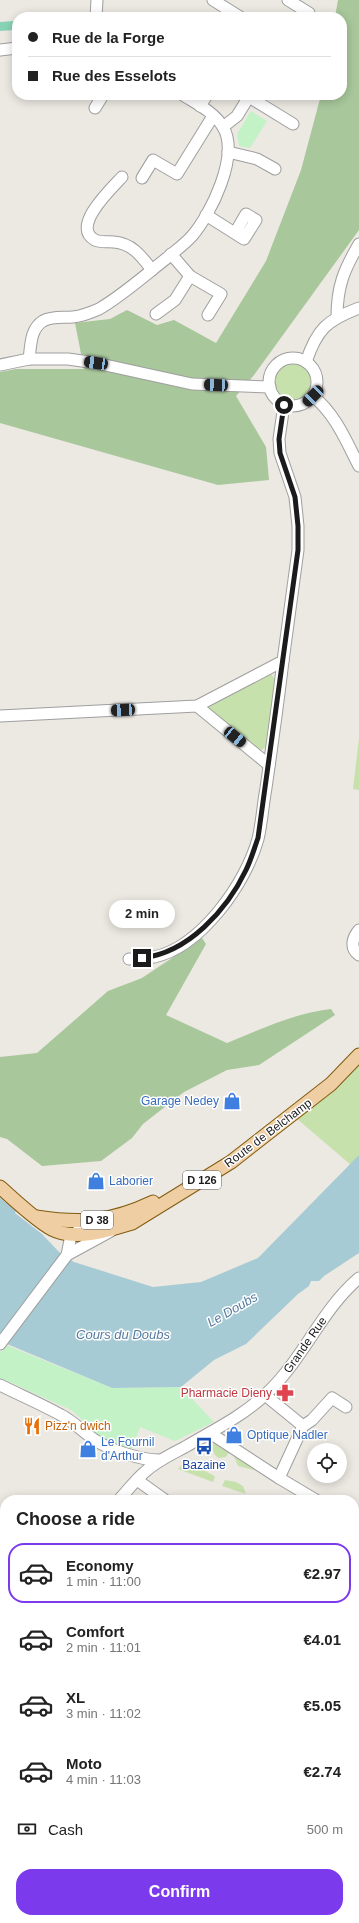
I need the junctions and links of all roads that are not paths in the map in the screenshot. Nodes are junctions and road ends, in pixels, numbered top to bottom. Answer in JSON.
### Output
{"nodes":[{"id":1,"x":97,"y":0,"type":"edge"},
{"id":2,"x":213,"y":0,"type":"edge"},
{"id":3,"x":288,"y":0,"type":"edge"},
{"id":4,"x":96,"y":12,"type":"edge"},
{"id":5,"x":232,"y":12,"type":"edge"},
{"id":6,"x":307,"y":12,"type":"edge"},
{"id":7,"x":12,"y":49,"type":"edge"},
{"id":8,"x":0,"y":50,"type":"edge"},
{"id":9,"x":101,"y":100,"type":"edge"},
{"id":10,"x":191,"y":100,"type":"edge"},
{"id":11,"x":204,"y":100,"type":"edge"},
{"id":12,"x":247,"y":100,"type":"edge"},
{"id":13,"x":255,"y":100,"type":"edge"},
{"id":14,"x":200,"y":106,"type":"junction"},
{"id":15,"x":95,"y":108,"type":"dead end"},
{"id":16,"x":213,"y":116,"type":"junction"},
{"id":17,"x":293,"y":124,"type":"dead end"},
{"id":18,"x":223,"y":127,"type":"junction"},
{"id":19,"x":228,"y":152,"type":"junction"},
{"id":20,"x":275,"y":169,"type":"dead end"},
{"id":21,"x":122,"y":177,"type":"dead end"},
{"id":22,"x":142,"y":178,"type":"dead end"},
{"id":23,"x":206,"y":216,"type":"junction"},
{"id":24,"x":235,"y":233,"type":"dead end"},
{"id":25,"x":359,"y":244,"type":"edge"},
{"id":26,"x":171,"y":254,"type":"junction"},
{"id":27,"x":152,"y":270,"type":"junction"},
{"id":28,"x":190,"y":276,"type":"junction"},
{"id":29,"x":359,"y":308,"type":"edge"},
{"id":30,"x":156,"y":314,"type":"dead end"},
{"id":31,"x":208,"y":315,"type":"dead end"},
{"id":32,"x":337,"y":317,"type":"junction"},
{"id":33,"x":29,"y":359,"type":"junction"},
{"id":34,"x":306,"y":362,"type":"junction"},
{"id":35,"x":0,"y":365,"type":"edge"},
{"id":36,"x":270,"y":387,"type":"junction"},
{"id":37,"x":313,"y":396,"type":"junction"},
{"id":38,"x":284,"y":405,"type":"junction"},
{"id":39,"x":359,"y":466,"type":"edge"},
{"id":40,"x":283,"y":661,"type":"junction"},
{"id":41,"x":198,"y":706,"type":"junction"},
{"id":42,"x":0,"y":716,"type":"edge"},
{"id":43,"x":269,"y":765,"type":"junction"},
{"id":44,"x":359,"y":930,"type":"edge"},
{"id":45,"x":359,"y":954,"type":"edge"},
{"id":46,"x":129,"y":959,"type":"dead end"},
{"id":47,"x":359,"y":1046,"type":"edge"},
{"id":48,"x":359,"y":1055,"type":"edge"},
{"id":49,"x":0,"y":1187,"type":"edge"},
{"id":50,"x":155,"y":1201,"type":"junction"},
{"id":51,"x":36,"y":1217,"type":"junction"},
{"id":52,"x":115,"y":1228,"type":"junction"},
{"id":53,"x":71,"y":1235,"type":"junction"},
{"id":54,"x":67,"y":1255,"type":"junction"},
{"id":55,"x":359,"y":1278,"type":"edge"},
{"id":56,"x":0,"y":1344,"type":"edge"},
{"id":57,"x":0,"y":1386,"type":"edge"},
{"id":58,"x":265,"y":1395,"type":"junction"},
{"id":59,"x":346,"y":1407,"type":"dead end"},
{"id":60,"x":304,"y":1426,"type":"junction"},
{"id":61,"x":210,"y":1433,"type":"junction"},
{"id":62,"x":146,"y":1465,"type":"junction"},
{"id":63,"x":279,"y":1478,"type":"junction"},
{"id":64,"x":137,"y":1480,"type":"junction"},
{"id":65,"x":124,"y":1495,"type":"edge"},
{"id":66,"x":158,"y":1495,"type":"edge"},
{"id":67,"x":308,"y":1495,"type":"edge"}],
"edges":[{"from":1,"to":4,"type":"street"},
{"from":2,"to":5,"type":"street"},
{"from":3,"to":6,"type":"street"},
{"from":7,"to":8,"type":"street"},
{"from":9,"to":15,"type":"street"},
{"from":10,"to":14,"type":"street"},
{"from":11,"to":14,"type":"street"},
{"from":12,"to":18,"type":"street"},
{"from":13,"to":17,"type":"street"},
{"from":14,"to":16,"type":"street"},
{"from":16,"to":18,"type":"street"},
{"from":16,"to":22,"type":"street"},
{"from":18,"to":19,"type":"street"},
{"from":19,"to":20,"type":"street"},
{"from":19,"to":23,"type":"street"},
{"from":21,"to":27,"type":"street"},
{"from":23,"to":24,"type":"street"},
{"from":23,"to":26,"type":"street"},
{"from":25,"to":32,"type":"street"},
{"from":26,"to":27,"type":"street"},
{"from":26,"to":28,"type":"street"},
{"from":27,"to":33,"type":"street"},
{"from":28,"to":30,"type":"street"},
{"from":28,"to":31,"type":"street"},
{"from":29,"to":32,"type":"street"},
{"from":32,"to":34,"type":"street"},
{"from":33,"to":35,"type":"street"},
{"from":33,"to":36,"type":"street"},
{"from":34,"to":36,"type":"street"},
{"from":34,"to":37,"type":"street"},
{"from":36,"to":38,"type":"street"},
{"from":37,"to":38,"type":"street"},
{"from":37,"to":39,"type":"street"},
{"from":38,"to":40,"type":"street"},
{"from":40,"to":41,"type":"street"},
{"from":40,"to":43,"type":"street"},
{"from":41,"to":42,"type":"street"},
{"from":41,"to":43,"type":"street"},
{"from":43,"to":46,"type":"street"},
{"from":44,"to":45,"type":"street"},
{"from":47,"to":50,"type":"main road","name":"Route de Belchamp","number":"D 126"},
{"from":48,"to":52,"type":"main road","name":"Route de Belchamp","number":"D 126"},
{"from":49,"to":51,"type":"main road","number":"D 38"},
{"from":50,"to":51,"type":"main road","number":"D 38"},
{"from":50,"to":53,"type":"street","name":"Route de Belchamp","number":"D 126"},
{"from":51,"to":53,"type":"main road","number":"D 38"},
{"from":52,"to":53,"type":"main road","name":"Route de Belchamp","number":"D 126"},
{"from":52,"to":54,"type":"street"},
{"from":53,"to":54,"type":"street"},
{"from":54,"to":56,"type":"street"},
{"from":55,"to":58,"type":"street","name":"Grande Rue"},
{"from":57,"to":62,"type":"street"},
{"from":58,"to":60,"type":"street"},
{"from":58,"to":61,"type":"street","name":"Grande Rue"},
{"from":59,"to":60,"type":"street"},
{"from":60,"to":63,"type":"street"},
{"from":61,"to":62,"type":"street","name":"Grande Rue"},
{"from":61,"to":63,"type":"street"},
{"from":62,"to":64,"type":"street","name":"Grande Rue"},
{"from":63,"to":67,"type":"street"},
{"from":64,"to":65,"type":"street","name":"Grande Rue"},
{"from":64,"to":66,"type":"street"}]}
